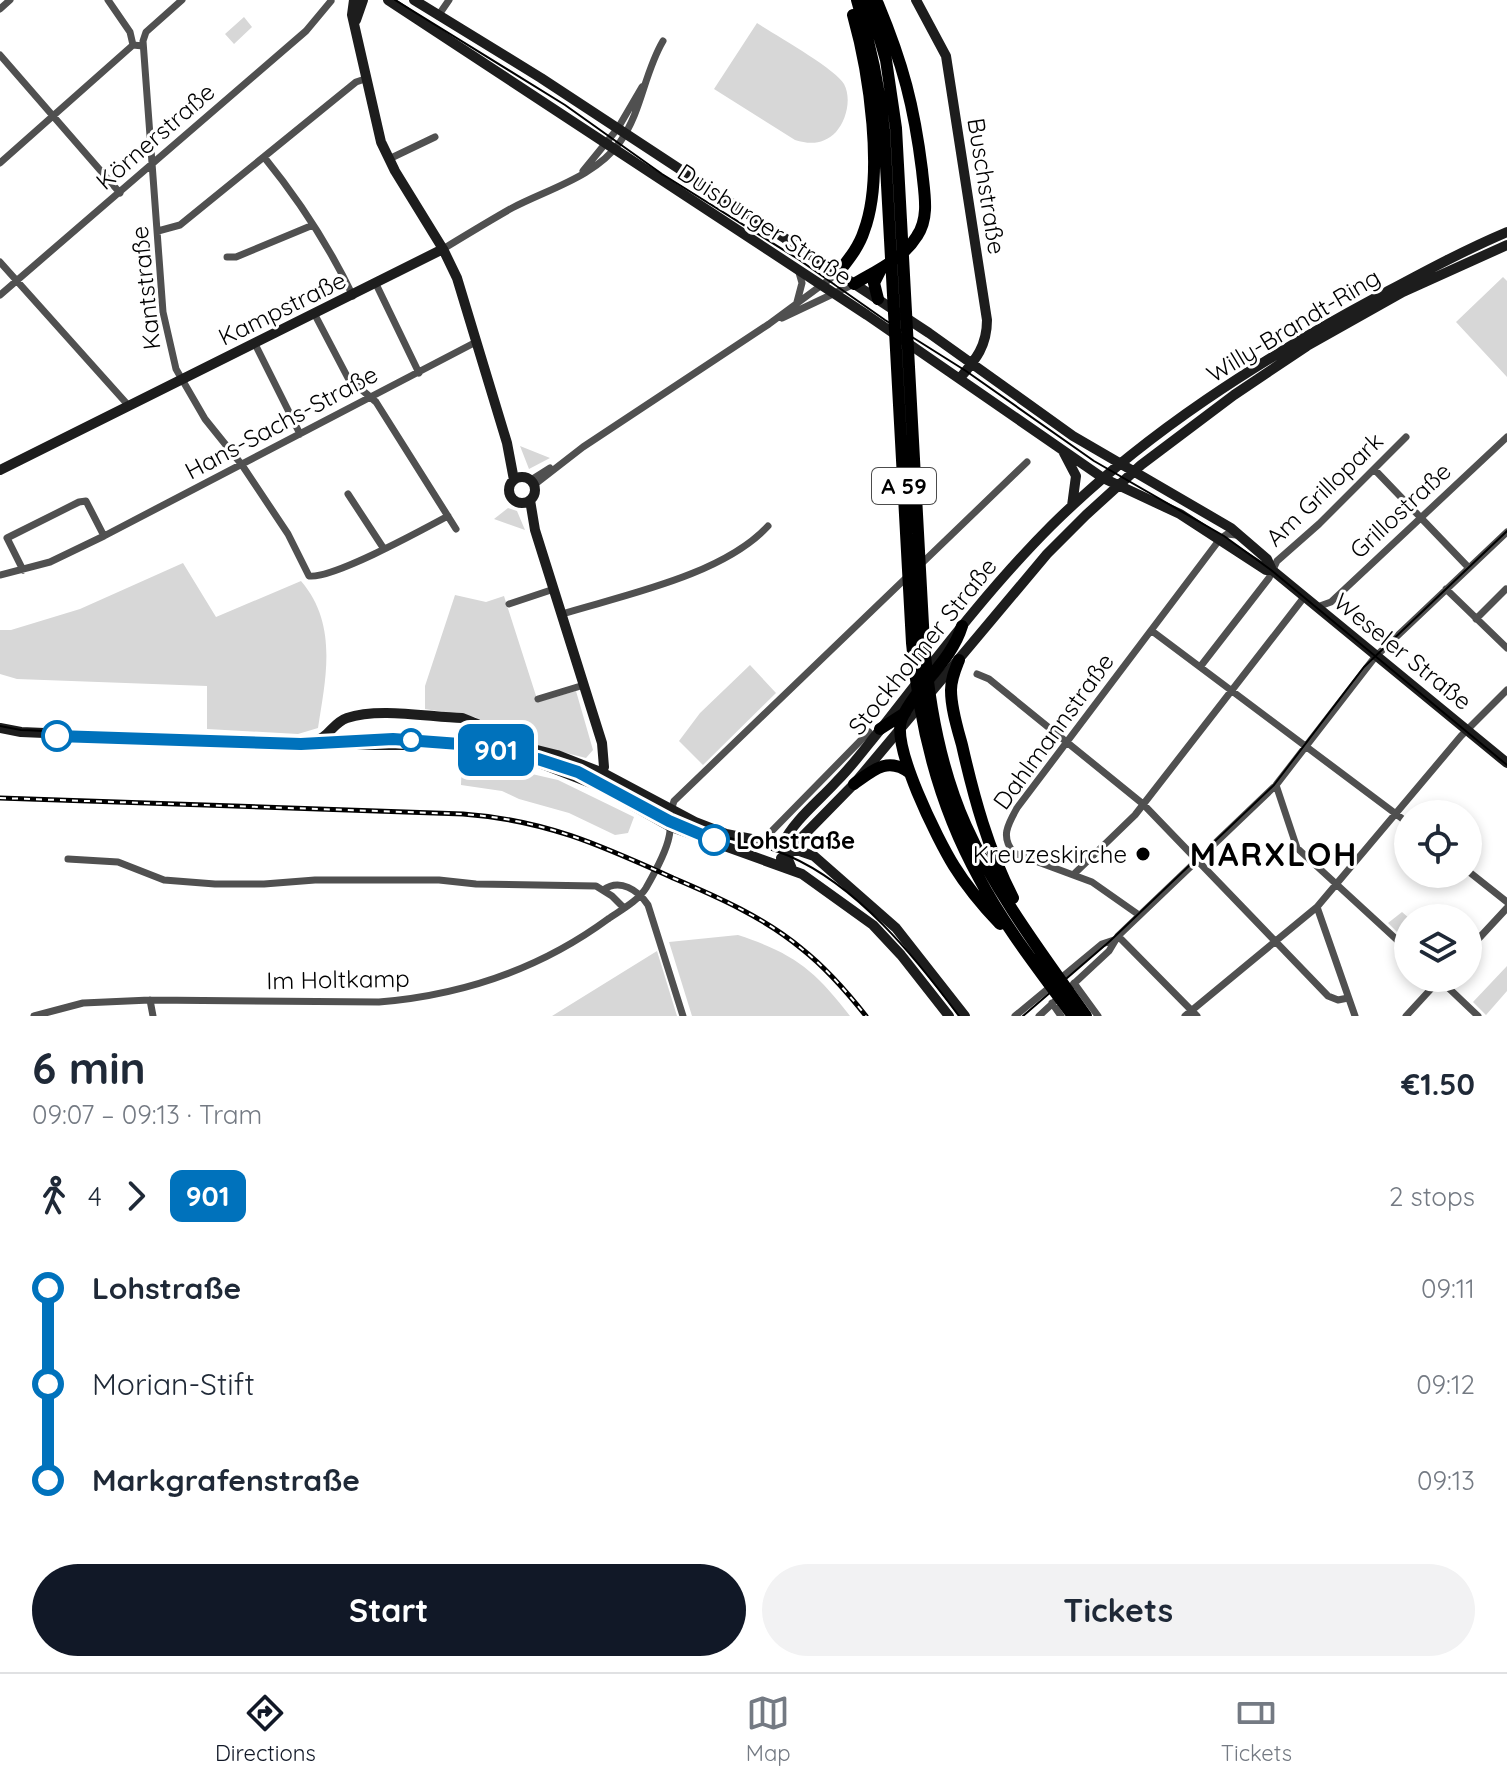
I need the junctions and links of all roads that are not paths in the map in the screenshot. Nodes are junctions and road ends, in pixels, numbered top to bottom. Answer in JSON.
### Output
{"nodes":[{"id":1,"x":10,"y":0,"type":"edge"},
{"id":2,"x":108,"y":0,"type":"edge"},
{"id":3,"x":182,"y":0,"type":"edge"},
{"id":4,"x":354,"y":0,"type":"edge"},
{"id":5,"x":363,"y":0,"type":"edge"},
{"id":6,"x":388,"y":0,"type":"edge"},
{"id":7,"x":414,"y":0,"type":"edge"},
{"id":8,"x":449,"y":0,"type":"edge"},
{"id":9,"x":849,"y":0,"type":"edge"},
{"id":10,"x":857,"y":0,"type":"edge"},
{"id":11,"x":869,"y":0,"type":"edge"},
{"id":12,"x":876,"y":0,"type":"edge"},
{"id":13,"x":916,"y":0,"type":"edge"},
{"id":14,"x":331,"y":1,"type":"edge"},
{"id":15,"x":0,"y":9,"type":"edge"},
{"id":16,"x":438,"y":16,"type":"junction"},
{"id":17,"x":354,"y":26,"type":"junction"},
{"id":18,"x":663,"y":41,"type":"dead end"},
{"id":19,"x":133,"y":45,"type":"junction"},
{"id":20,"x":143,"y":46,"type":"junction"},
{"id":21,"x":0,"y":55,"type":"edge"},
{"id":22,"x":365,"y":79,"type":"junction"},
{"id":23,"x":53,"y":117,"type":"junction"},
{"id":24,"x":622,"y":130,"type":"junction"},
{"id":25,"x":435,"y":137,"type":"dead end"},
{"id":26,"x":611,"y":146,"type":"junction"},
{"id":27,"x":264,"y":157,"type":"junction"},
{"id":28,"x":389,"y":159,"type":"junction"},
{"id":29,"x":154,"y":162,"type":"junction"},
{"id":30,"x":0,"y":163,"type":"edge"},
{"id":31,"x":120,"y":193,"type":"junction"},
{"id":32,"x":896,"y":224,"type":"junction"},
{"id":33,"x":313,"y":225,"type":"junction"},
{"id":34,"x":158,"y":231,"type":"junction"},
{"id":35,"x":1507,"y":232,"type":"edge"},
{"id":36,"x":1507,"y":245,"type":"edge"},
{"id":37,"x":443,"y":249,"type":"junction"},
{"id":38,"x":227,"y":257,"type":"dead end"},
{"id":39,"x":0,"y":262,"type":"edge"},
{"id":40,"x":882,"y":268,"type":"junction"},
{"id":41,"x":798,"y":269,"type":"junction"},
{"id":42,"x":838,"y":273,"type":"junction"},
{"id":43,"x":16,"y":281,"type":"junction"},
{"id":44,"x":376,"y":284,"type":"junction"},
{"id":45,"x":854,"y":284,"type":"junction"},
{"id":46,"x":824,"y":286,"type":"junction"},
{"id":47,"x":834,"y":293,"type":"junction"},
{"id":48,"x":0,"y":295,"type":"edge"},
{"id":49,"x":353,"y":296,"type":"junction"},
{"id":50,"x":878,"y":299,"type":"junction"},
{"id":51,"x":797,"y":302,"type":"junction"},
{"id":52,"x":315,"y":315,"type":"junction"},
{"id":53,"x":769,"y":324,"type":"junction"},
{"id":54,"x":476,"y":342,"type":"junction"},
{"id":55,"x":255,"y":344,"type":"junction"},
{"id":56,"x":973,"y":363,"type":"junction"},
{"id":57,"x":419,"y":373,"type":"junction"},
{"id":58,"x":960,"y":378,"type":"junction"},
{"id":59,"x":180,"y":379,"type":"junction"},
{"id":60,"x":371,"y":398,"type":"junction"},
{"id":61,"x":128,"y":405,"type":"junction"},
{"id":62,"x":300,"y":434,"type":"junction"},
{"id":63,"x":1406,"y":437,"type":"dead end"},
{"id":64,"x":1507,"y":437,"type":"edge"},
{"id":65,"x":1063,"y":451,"type":"junction"},
{"id":66,"x":1027,"y":462,"type":"dead end"},
{"id":67,"x":242,"y":465,"type":"junction"},
{"id":68,"x":0,"y":469,"type":"edge"},
{"id":69,"x":1374,"y":469,"type":"junction"},
{"id":70,"x":1111,"y":471,"type":"junction"},
{"id":71,"x":1125,"y":480,"type":"junction"},
{"id":72,"x":526,"y":481,"type":"junction"},
{"id":73,"x":348,"y":494,"type":"dead end"},
{"id":74,"x":526,"y":502,"type":"junction"},
{"id":75,"x":1071,"y":507,"type":"junction"},
{"id":76,"x":448,"y":516,"type":"junction"},
{"id":77,"x":1421,"y":519,"type":"junction"},
{"id":78,"x":1226,"y":525,"type":"junction"},
{"id":79,"x":768,"y":526,"type":"dead end"},
{"id":80,"x":456,"y":529,"type":"dead end"},
{"id":81,"x":1507,"y":532,"type":"edge"},
{"id":82,"x":104,"y":536,"type":"junction"},
{"id":83,"x":1239,"y":536,"type":"junction"},
{"id":84,"x":1216,"y":537,"type":"junction"},
{"id":85,"x":384,"y":549,"type":"junction"},
{"id":86,"x":1469,"y":568,"type":"junction"},
{"id":87,"x":23,"y":570,"type":"junction"},
{"id":88,"x":1272,"y":570,"type":"junction"},
{"id":89,"x":0,"y":575,"type":"edge"},
{"id":90,"x":554,"y":589,"type":"junction"},
{"id":91,"x":1446,"y":589,"type":"junction"},
{"id":92,"x":1506,"y":589,"type":"edge"},
{"id":93,"x":1305,"y":596,"type":"junction"},
{"id":94,"x":509,"y":604,"type":"dead end"},
{"id":95,"x":1317,"y":607,"type":"junction"},
{"id":96,"x":562,"y":614,"type":"junction"},
{"id":97,"x":1476,"y":619,"type":"junction"},
{"id":98,"x":962,"y":626,"type":"junction"},
{"id":99,"x":1152,"y":631,"type":"junction"},
{"id":100,"x":1507,"y":648,"type":"edge"},
{"id":101,"x":1376,"y":655,"type":"junction"},
{"id":102,"x":959,"y":660,"type":"junction"},
{"id":103,"x":1200,"y":667,"type":"junction"},
{"id":104,"x":977,"y":674,"type":"dead end"},
{"id":105,"x":584,"y":685,"type":"junction"},
{"id":106,"x":1507,"y":690,"type":"edge"},
{"id":107,"x":1230,"y":692,"type":"junction"},
{"id":108,"x":538,"y":699,"type":"dead end"},
{"id":109,"x":910,"y":712,"type":"junction"},
{"id":110,"x":0,"y":728,"type":"edge"},
{"id":111,"x":1467,"y":730,"type":"junction"},
{"id":112,"x":875,"y":731,"type":"junction"},
{"id":113,"x":899,"y":731,"type":"junction"},
{"id":114,"x":1068,"y":742,"type":"junction"},
{"id":115,"x":301,"y":743,"type":"junction"},
{"id":116,"x":962,"y":746,"type":"junction"},
{"id":117,"x":1308,"y":747,"type":"junction"},
{"id":118,"x":1507,"y":763,"type":"edge"},
{"id":119,"x":603,"y":773,"type":"junction"},
{"id":120,"x":911,"y":774,"type":"junction"},
{"id":121,"x":854,"y":784,"type":"junction"},
{"id":122,"x":596,"y":785,"type":"junction"},
{"id":123,"x":1276,"y":785,"type":"junction"},
{"id":124,"x":1408,"y":800,"type":"edge"},
{"id":125,"x":1143,"y":804,"type":"junction"},
{"id":126,"x":671,"y":810,"type":"junction"},
{"id":127,"x":1394,"y":812,"type":"edge"},
{"id":128,"x":1394,"y":816,"type":"edge"},
{"id":129,"x":669,"y":826,"type":"junction"},
{"id":130,"x":761,"y":842,"type":"junction"},
{"id":131,"x":782,"y":845,"type":"junction"},
{"id":132,"x":791,"y":854,"type":"junction"},
{"id":133,"x":763,"y":858,"type":"junction"},
{"id":134,"x":68,"y":859,"type":"dead end"},
{"id":135,"x":1196,"y":861,"type":"junction"},
{"id":136,"x":792,"y":869,"type":"junction"},
{"id":137,"x":1074,"y":874,"type":"junction"},
{"id":138,"x":1482,"y":882,"type":"edge"},
{"id":139,"x":1338,"y":884,"type":"junction"},
{"id":140,"x":603,"y":890,"type":"junction"},
{"id":141,"x":641,"y":894,"type":"junction"},
{"id":142,"x":1507,"y":902,"type":"edge"},
{"id":143,"x":1317,"y":907,"type":"junction"},
{"id":144,"x":624,"y":908,"type":"junction"},
{"id":145,"x":1507,"y":908,"type":"edge"},
{"id":146,"x":1139,"y":915,"type":"junction"},
{"id":147,"x":1482,"y":935,"type":"edge"},
{"id":148,"x":1394,"y":937,"type":"edge"},
{"id":149,"x":1116,"y":938,"type":"junction"},
{"id":150,"x":1275,"y":943,"type":"junction"},
{"id":151,"x":1030,"y":947,"type":"junction"},
{"id":152,"x":1041,"y":962,"type":"junction"},
{"id":153,"x":1074,"y":983,"type":"junction"},
{"id":154,"x":1428,"y":992,"type":"edge"},
{"id":155,"x":1453,"y":992,"type":"edge"},
{"id":156,"x":1348,"y":998,"type":"junction"},
{"id":157,"x":150,"y":1000,"type":"junction"},
{"id":158,"x":1052,"y":1003,"type":"junction"},
{"id":159,"x":1191,"y":1014,"type":"edge"},
{"id":160,"x":34,"y":1016,"type":"edge"},
{"id":161,"x":153,"y":1016,"type":"edge"},
{"id":162,"x":683,"y":1016,"type":"edge"},
{"id":163,"x":949,"y":1016,"type":"edge"},
{"id":164,"x":965,"y":1016,"type":"edge"},
{"id":165,"x":1015,"y":1016,"type":"edge"},
{"id":166,"x":1039,"y":1016,"type":"edge"},
{"id":167,"x":1061,"y":1016,"type":"edge"},
{"id":168,"x":1073,"y":1016,"type":"edge"},
{"id":169,"x":1086,"y":1016,"type":"edge"},
{"id":170,"x":1098,"y":1016,"type":"edge"},
{"id":171,"x":1355,"y":1016,"type":"edge"},
{"id":172,"x":1406,"y":1016,"type":"edge"},
{"id":173,"x":1478,"y":1016,"type":"edge"}],
"edges":[{"from":1,"to":15,"type":"street"},
{"from":2,"to":19,"type":"street"},
{"from":3,"to":20,"type":"street"},
{"from":4,"to":17,"type":"main road"},
{"from":5,"to":17,"type":"main road"},
{"from":6,"to":26,"type":"main road","name":"Duisburger Straße"},
{"from":7,"to":16,"type":"main road","name":"Duisburger Straße"},
{"from":8,"to":16,"type":"street"},
{"from":9,"to":42,"type":"highway"},
{"from":10,"to":32,"type":"highway","number":"A 59"},
{"from":11,"to":32,"type":"highway","number":"A 59"},
{"from":12,"to":40,"type":"highway"},
{"from":13,"to":56,"type":"main road","name":"Buschstraße"},
{"from":14,"to":29,"type":"street","name":"Körnerstraße"},
{"from":16,"to":24,"type":"main road","name":"Duisburger Straße"},
{"from":17,"to":22,"type":"main road"},
{"from":18,"to":24,"type":"street","name":"Kampstraße"},
{"from":19,"to":20,"type":"street"},
{"from":19,"to":23,"type":"street"},
{"from":20,"to":29,"type":"street","name":"Kantstraße"},
{"from":21,"to":23,"type":"street"},
{"from":22,"to":27,"type":"street"},
{"from":22,"to":28,"type":"main road"},
{"from":23,"to":30,"type":"street"},
{"from":23,"to":31,"type":"street"},
{"from":24,"to":26,"type":"street","name":"Kampstraße"},
{"from":24,"to":42,"type":"main road","name":"Duisburger Straße"},
{"from":25,"to":28,"type":"street"},
{"from":26,"to":37,"type":"street","name":"Kampstraße"},
{"from":26,"to":41,"type":"main road","name":"Duisburger Straße"},
{"from":27,"to":33,"type":"street"},
{"from":27,"to":34,"type":"street"},
{"from":28,"to":37,"type":"main road"},
{"from":29,"to":31,"type":"street","name":"Körnerstraße"},
{"from":29,"to":34,"type":"street","name":"Kantstraße"},
{"from":31,"to":43,"type":"street","name":"Körnerstraße"},
{"from":32,"to":151,"type":"highway","number":"A 59"},
{"from":33,"to":38,"type":"street"},
{"from":33,"to":49,"type":"street"},
{"from":34,"to":59,"type":"street","name":"Kantstraße"},
{"from":35,"to":70,"type":"main road","name":"Willy-Brandt-Ring"},
{"from":36,"to":71,"type":"main road","name":"Willy-Brandt-Ring"},
{"from":37,"to":44,"type":"main road","name":"Kampstraße"},
{"from":37,"to":54,"type":"main road"},
{"from":39,"to":43,"type":"street"},
{"from":40,"to":45,"type":"highway"},
{"from":40,"to":50,"type":"highway"},
{"from":41,"to":46,"type":"main road","name":"Duisburger Straße"},
{"from":41,"to":51,"type":"street"},
{"from":42,"to":45,"type":"main road","name":"Duisburger Straße"},
{"from":42,"to":46,"type":"street"},
{"from":43,"to":48,"type":"street","name":"Körnerstraße"},
{"from":43,"to":61,"type":"street"},
{"from":44,"to":49,"type":"main road","name":"Kampstraße"},
{"from":44,"to":57,"type":"street"},
{"from":45,"to":47,"type":"street"},
{"from":45,"to":50,"type":"main road","name":"Duisburger Straße"},
{"from":46,"to":47,"type":"main road","name":"Duisburger Straße"},
{"from":46,"to":51,"type":"street"},
{"from":47,"to":53,"type":"street"},
{"from":47,"to":58,"type":"main road","name":"Duisburger Straße"},
{"from":49,"to":52,"type":"main road","name":"Kampstraße"},
{"from":50,"to":56,"type":"main road","name":"Duisburger Straße"},
{"from":51,"to":53,"type":"street"},
{"from":52,"to":55,"type":"main road","name":"Kampstraße"},
{"from":52,"to":60,"type":"street"},
{"from":53,"to":72,"type":"street"},
{"from":54,"to":57,"type":"street","name":"Hans-Sachs-Straße"},
{"from":54,"to":72,"type":"main road"},
{"from":55,"to":59,"type":"main road","name":"Kampstraße"},
{"from":55,"to":62,"type":"street"},
{"from":56,"to":58,"type":"main road","name":"Buschstraße"},
{"from":56,"to":70,"type":"main road","name":"Duisburger Straße"},
{"from":57,"to":60,"type":"street","name":"Hans-Sachs-Straße"},
{"from":58,"to":65,"type":"main road","name":"Duisburger Straße"},
{"from":59,"to":61,"type":"main road","name":"Kampstraße"},
{"from":59,"to":67,"type":"street","name":"Kantstraße"},
{"from":60,"to":62,"type":"street","name":"Hans-Sachs-Straße"},
{"from":60,"to":76,"type":"street"},
{"from":61,"to":68,"type":"main road","name":"Kampstraße"},
{"from":62,"to":67,"type":"street","name":"Hans-Sachs-Straße"},
{"from":63,"to":69,"type":"street","name":"Am Grillopark"},
{"from":64,"to":77,"type":"street","name":"Grillostraße"},
{"from":65,"to":70,"type":"main road","name":"Duisburger Straße"},
{"from":65,"to":75,"type":"main road"},
{"from":66,"to":126,"type":"street"},
{"from":67,"to":82,"type":"street","name":"Hans-Sachs-Straße"},
{"from":67,"to":85,"type":"street","name":"Kantstraße"},
{"from":69,"to":77,"type":"street"},
{"from":69,"to":88,"type":"street","name":"Am Grillopark"},
{"from":70,"to":71,"type":"main road","name":"Duisburger Straße"},
{"from":70,"to":71,"type":"main road","name":"Duisburger Straße"},
{"from":70,"to":75,"type":"main road","name":"Stockholmer Straße"},
{"from":71,"to":78,"type":"main road","name":"Weseler Straße"},
{"from":71,"to":84,"type":"main road","name":"Weseler Straße"},
{"from":71,"to":102,"type":"main road","name":"Stockholmer Straße"},
{"from":72,"to":74,"type":"main road"},
{"from":72,"to":74,"type":"main road"},
{"from":73,"to":85,"type":"street"},
{"from":74,"to":90,"type":"main road"},
{"from":75,"to":98,"type":"main road","name":"Stockholmer Straße"},
{"from":76,"to":80,"type":"street"},
{"from":76,"to":85,"type":"street"},
{"from":77,"to":86,"type":"street"},
{"from":77,"to":95,"type":"street","name":"Grillostraße"},
{"from":78,"to":83,"type":"main road","name":"Weseler Straße"},
{"from":78,"to":84,"type":"street"},
{"from":79,"to":96,"type":"street"},
{"from":81,"to":86,"type":"street"},
{"from":82,"to":87,"type":"street","name":"Hans-Sachs-Straße"},
{"from":82,"to":87,"type":"street"},
{"from":83,"to":84,"type":"street"},
{"from":83,"to":88,"type":"main road","name":"Weseler Straße"},
{"from":84,"to":88,"type":"main road","name":"Weseler Straße"},
{"from":84,"to":99,"type":"street","name":"Dahlmannstraße"},
{"from":86,"to":91,"type":"street"},
{"from":87,"to":89,"type":"street","name":"Hans-Sachs-Straße"},
{"from":88,"to":93,"type":"main road","name":"Weseler Straße"},
{"from":88,"to":103,"type":"street","name":"Am Grillopark"},
{"from":90,"to":94,"type":"street"},
{"from":90,"to":96,"type":"main road"},
{"from":91,"to":97,"type":"street"},
{"from":91,"to":101,"type":"street"},
{"from":92,"to":97,"type":"street"},
{"from":93,"to":95,"type":"main road","name":"Weseler Straße"},
{"from":93,"to":107,"type":"street"},
{"from":95,"to":101,"type":"main road","name":"Weseler Straße"},
{"from":96,"to":105,"type":"main road"},
{"from":97,"to":100,"type":"street"},
{"from":98,"to":109,"type":"highway"},
{"from":98,"to":112,"type":"main road","name":"Stockholmer Straße"},
{"from":99,"to":103,"type":"street"},
{"from":99,"to":114,"type":"street","name":"Dahlmannstraße"},
{"from":101,"to":111,"type":"main road","name":"Weseler Straße"},
{"from":101,"to":117,"type":"street"},
{"from":102,"to":109,"type":"main road","name":"Stockholmer Straße"},
{"from":102,"to":116,"type":"highway"},
{"from":103,"to":107,"type":"street"},
{"from":104,"to":114,"type":"street"},
{"from":105,"to":108,"type":"street"},
{"from":105,"to":119,"type":"main road"},
{"from":106,"to":111,"type":"street"},
{"from":107,"to":117,"type":"street"},
{"from":107,"to":125,"type":"street"},
{"from":109,"to":112,"type":"highway"},
{"from":109,"to":113,"type":"highway"},
{"from":109,"to":116,"type":"highway"},
{"from":110,"to":115,"type":"main road"},
{"from":111,"to":118,"type":"main road","name":"Weseler Straße"},
{"from":111,"to":124,"type":"street"},
{"from":112,"to":130,"type":"street","name":"Stockholmer Straße"},
{"from":112,"to":131,"type":"main road","name":"Stockholmer Straße"},
{"from":113,"to":120,"type":"highway"},
{"from":113,"to":121,"type":"main road","name":"Stockholmer Straße"},
{"from":114,"to":125,"type":"street"},
{"from":114,"to":137,"type":"street","name":"Dahlmannstraße"},
{"from":115,"to":119,"type":"main road"},
{"from":115,"to":122,"type":"main road"},
{"from":116,"to":151,"type":"highway"},
{"from":117,"to":123,"type":"street"},
{"from":117,"to":127,"type":"street"},
{"from":119,"to":122,"type":"main road"},
{"from":119,"to":126,"type":"main road"},
{"from":120,"to":121,"type":"highway"},
{"from":120,"to":151,"type":"highway"},
{"from":121,"to":132,"type":"main road","name":"Stockholmer Straße"},
{"from":122,"to":129,"type":"main road"},
{"from":123,"to":135,"type":"street"},
{"from":123,"to":139,"type":"street"},
{"from":125,"to":135,"type":"street"},
{"from":125,"to":137,"type":"street"},
{"from":126,"to":129,"type":"street"},
{"from":126,"to":130,"type":"main road"},
{"from":128,"to":139,"type":"street"},
{"from":129,"to":133,"type":"main road"},
{"from":129,"to":141,"type":"street"},
{"from":130,"to":131,"type":"main road"},
{"from":131,"to":132,"type":"main road"},
{"from":132,"to":133,"type":"main road"},
{"from":132,"to":136,"type":"main road"},
{"from":132,"to":164,"type":"main road"},
{"from":133,"to":136,"type":"main road"},
{"from":134,"to":140,"type":"street"},
{"from":135,"to":146,"type":"street"},
{"from":135,"to":150,"type":"street"},
{"from":136,"to":163,"type":"main road"},
{"from":137,"to":146,"type":"street","name":"Dahlmannstraße"},
{"from":138,"to":142,"type":"street"},
{"from":139,"to":143,"type":"street"},
{"from":139,"to":148,"type":"street"},
{"from":140,"to":141,"type":"street"},
{"from":140,"to":144,"type":"street"},
{"from":141,"to":144,"type":"street","name":"Im Holtkamp"},
{"from":141,"to":162,"type":"street"},
{"from":143,"to":150,"type":"street"},
{"from":143,"to":156,"type":"street"},
{"from":144,"to":157,"type":"street","name":"Im Holtkamp"},
{"from":145,"to":147,"type":"street"},
{"from":146,"to":149,"type":"street"},
{"from":149,"to":153,"type":"street"},
{"from":149,"to":159,"type":"street"},
{"from":149,"to":165,"type":"street"},
{"from":150,"to":156,"type":"street"},
{"from":150,"to":159,"type":"street"},
{"from":151,"to":152,"type":"highway","number":"A 59"},
{"from":152,"to":168,"type":"highway","number":"A 59"},
{"from":152,"to":169,"type":"highway","number":"A 59"},
{"from":153,"to":158,"type":"street"},
{"from":153,"to":170,"type":"street"},
{"from":154,"to":172,"type":"street"},
{"from":155,"to":173,"type":"street"},
{"from":156,"to":171,"type":"street"},
{"from":157,"to":160,"type":"street","name":"Im Holtkamp"},
{"from":157,"to":161,"type":"street"},
{"from":158,"to":166,"type":"street"},
{"from":158,"to":167,"type":"street"}]}
